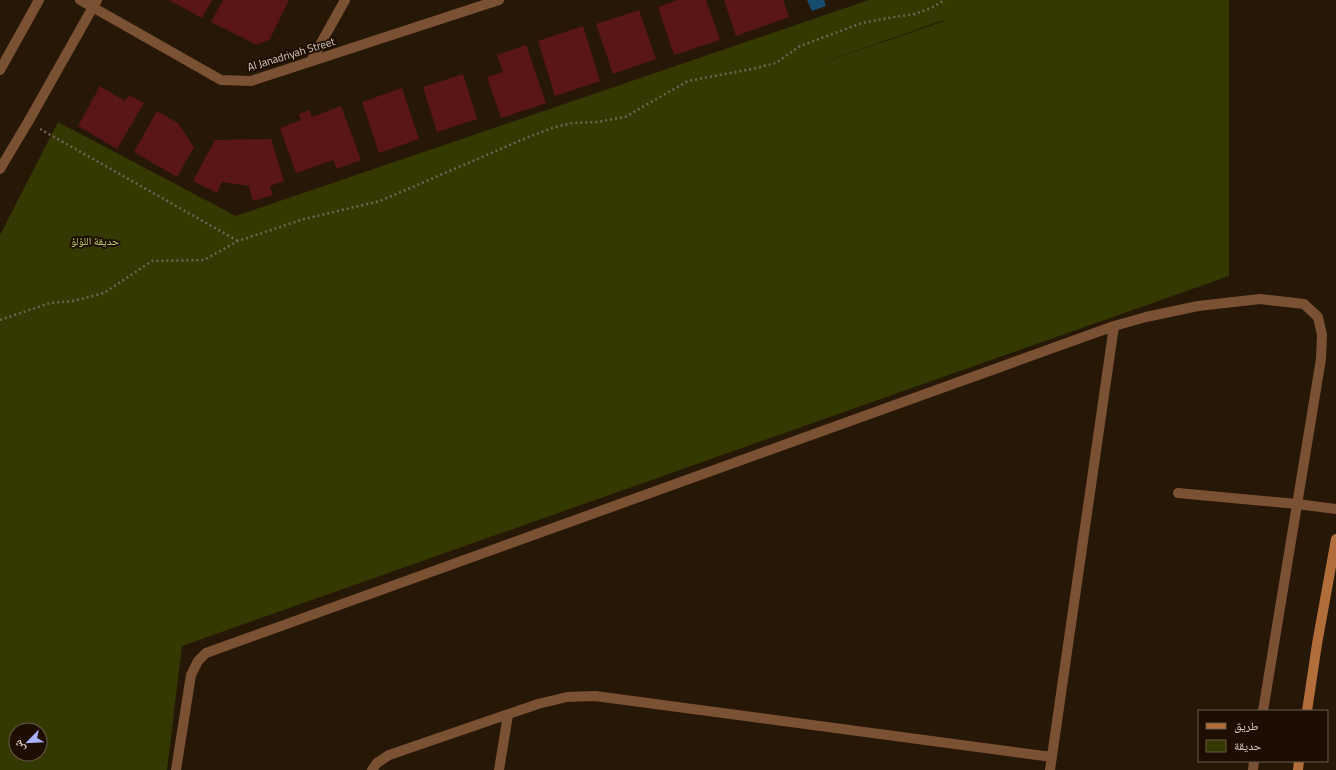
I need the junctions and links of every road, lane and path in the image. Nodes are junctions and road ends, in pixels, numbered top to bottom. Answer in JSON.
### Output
{"nodes":[{"id":1,"x":39,"y":0,"type":"edge"},
{"id":2,"x":80,"y":0,"type":"edge"},
{"id":3,"x":345,"y":0,"type":"edge"},
{"id":4,"x":499,"y":0,"type":"edge"},
{"id":5,"x":945,"y":0,"type":"edge"},
{"id":6,"x":95,"y":4,"type":"edge"},
{"id":7,"x":311,"y":61,"type":"junction"},
{"id":8,"x":0,"y":70,"type":"edge"},
{"id":9,"x":28,"y":122,"type":"junction"},
{"id":10,"x":0,"y":169,"type":"edge"},
{"id":11,"x":238,"y":241,"type":"junction"},
{"id":12,"x":0,"y":320,"type":"edge"},
{"id":13,"x":1114,"y":326,"type":"junction"},
{"id":14,"x":1178,"y":493,"type":"dead end"},
{"id":15,"x":1297,"y":504,"type":"junction"},
{"id":16,"x":1336,"y":509,"type":"edge"},
{"id":17,"x":1336,"y":539,"type":"edge"},
{"id":18,"x":1263,"y":710,"type":"edge"},
{"id":19,"x":1307,"y":710,"type":"edge"},
{"id":20,"x":508,"y":715,"type":"junction"},
{"id":21,"x":1052,"y":757,"type":"junction"},
{"id":22,"x":176,"y":770,"type":"edge"},
{"id":23,"x":372,"y":770,"type":"edge"},
{"id":24,"x":499,"y":770,"type":"edge"},
{"id":25,"x":1050,"y":770,"type":"edge"}],
"edges":[{"from":1,"to":8,"type":"street"},
{"from":2,"to":6,"type":"street","name":"Al Janadriyah Street"},
{"from":3,"to":7,"type":"street"},
{"from":4,"to":7,"type":"street","name":"Al Janadriyah Street"},
{"from":5,"to":11,"type":"path"},
{"from":6,"to":7,"type":"street","name":"Al Janadriyah Street"},
{"from":6,"to":9,"type":"street"},
{"from":9,"to":10,"type":"street"},
{"from":9,"to":11,"type":"path"},
{"from":11,"to":12,"type":"path"},
{"from":13,"to":15,"type":"street"},
{"from":13,"to":21,"type":"street"},
{"from":13,"to":22,"type":"street"},
{"from":14,"to":15,"type":"street"},
{"from":15,"to":16,"type":"street"},
{"from":15,"to":18,"type":"street"},
{"from":17,"to":19,"type":"main road"},
{"from":20,"to":21,"type":"street"},
{"from":20,"to":23,"type":"street"},
{"from":20,"to":24,"type":"street"},
{"from":21,"to":25,"type":"street"}]}
